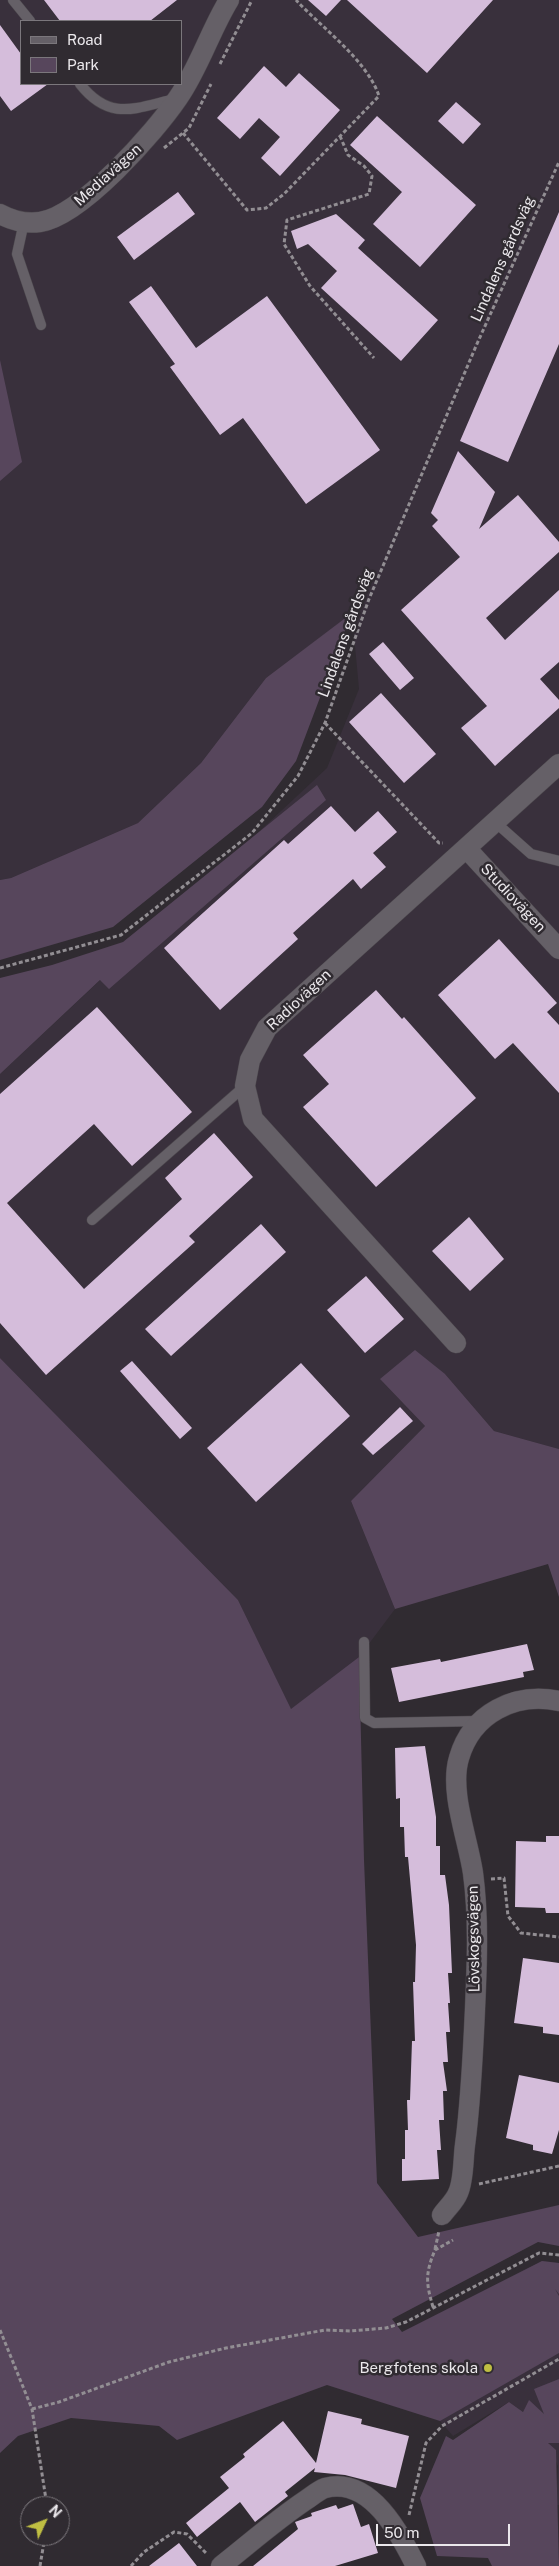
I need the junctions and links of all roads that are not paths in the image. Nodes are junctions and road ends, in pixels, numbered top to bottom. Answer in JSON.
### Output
{"nodes":[{"id":1,"x":13,"y":0,"type":"edge"},
{"id":2,"x":229,"y":0,"type":"edge"},
{"id":3,"x":29,"y":20,"type":"edge"},
{"id":4,"x":81,"y":85,"type":"edge"},
{"id":5,"x":179,"y":98,"type":"junction"},
{"id":6,"x":0,"y":214,"type":"edge"},
{"id":7,"x":24,"y":222,"type":"junction"},
{"id":8,"x":40,"y":325,"type":"dead end"},
{"id":9,"x":559,"y":764,"type":"edge"},
{"id":10,"x":495,"y":822,"type":"junction"},
{"id":11,"x":466,"y":848,"type":"junction"},
{"id":12,"x":559,"y":862,"type":"edge"},
{"id":13,"x":559,"y":949,"type":"edge"},
{"id":14,"x":245,"y":1086,"type":"junction"},
{"id":15,"x":92,"y":1220,"type":"dead end"},
{"id":16,"x":456,"y":1343,"type":"dead end"},
{"id":17,"x":364,"y":1642,"type":"dead end"},
{"id":18,"x":559,"y":1701,"type":"edge"},
{"id":19,"x":481,"y":1721,"type":"junction"},
{"id":20,"x":442,"y":2215,"type":"dead end"},
{"id":21,"x":216,"y":2563,"type":"edge"},
{"id":22,"x":416,"y":2566,"type":"edge"}],
"edges":[{"from":1,"to":3,"type":"lane"},
{"from":2,"to":5,"type":"street","name":"Mediavägen"},
{"from":4,"to":5,"type":"lane"},
{"from":5,"to":7,"type":"street","name":"Mediavägen"},
{"from":6,"to":7,"type":"street","name":"Mediavägen"},
{"from":7,"to":8,"type":"lane"},
{"from":9,"to":10,"type":"street","name":"Radiovägen"},
{"from":10,"to":11,"type":"street","name":"Radiovägen"},
{"from":10,"to":12,"type":"lane"},
{"from":11,"to":13,"type":"street","name":"Studiovägen"},
{"from":11,"to":14,"type":"street","name":"Radiovägen"},
{"from":14,"to":15,"type":"lane"},
{"from":14,"to":16,"type":"street","name":"Radiovägen"},
{"from":17,"to":19,"type":"lane"},
{"from":18,"to":19,"type":"street","name":"Lövskogsvägen"},
{"from":19,"to":20,"type":"street","name":"Lövskogsvägen"},
{"from":21,"to":22,"type":"street"}]}
